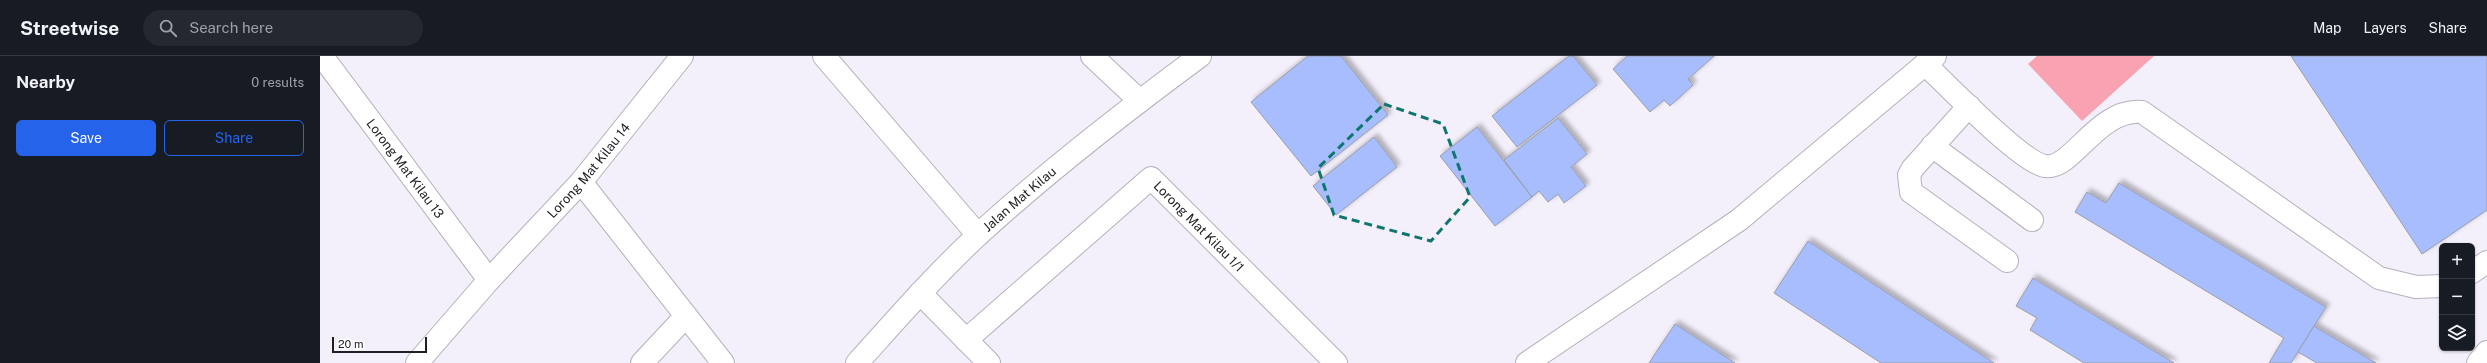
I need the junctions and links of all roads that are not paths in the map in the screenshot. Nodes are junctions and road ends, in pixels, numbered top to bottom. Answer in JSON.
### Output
{"nodes":[{"id":1,"x":322,"y":56,"type":"edge"},
{"id":2,"x":682,"y":56,"type":"edge"},
{"id":3,"x":824,"y":56,"type":"edge"},
{"id":4,"x":1092,"y":56,"type":"edge"},
{"id":5,"x":1200,"y":56,"type":"edge"},
{"id":6,"x":1930,"y":60,"type":"edge"},
{"id":7,"x":1140,"y":101,"type":"junction"},
{"id":8,"x":1969,"y":106,"type":"junction"},
{"id":9,"x":1932,"y":146,"type":"junction"},
{"id":10,"x":581,"y":182,"type":"junction"},
{"id":11,"x":2032,"y":220,"type":"dead end"},
{"id":12,"x":978,"y":235,"type":"junction"},
{"id":13,"x":2007,"y":261,"type":"dead end"},
{"id":14,"x":2487,"y":262,"type":"edge"},
{"id":15,"x":2475,"y":270,"type":"edge"},
{"id":16,"x":489,"y":280,"type":"junction"},
{"id":17,"x":2439,"y":286,"type":"edge"},
{"id":18,"x":920,"y":293,"type":"junction"},
{"id":19,"x":686,"y":316,"type":"junction"},
{"id":20,"x":966,"y":340,"type":"junction"},
{"id":21,"x":2487,"y":352,"type":"edge"},
{"id":22,"x":417,"y":363,"type":"edge"},
{"id":23,"x":642,"y":363,"type":"edge"},
{"id":24,"x":723,"y":363,"type":"edge"},
{"id":25,"x":857,"y":363,"type":"edge"},
{"id":26,"x":989,"y":363,"type":"edge"},
{"id":27,"x":1336,"y":363,"type":"edge"},
{"id":28,"x":1527,"y":363,"type":"edge"},
{"id":29,"x":2478,"y":363,"type":"edge"}],
"edges":[{"from":1,"to":16,"type":"street","name":"Lorong Mat Kilau 13"},
{"from":2,"to":10,"type":"street","name":"Lorong Mat Kilau 14"},
{"from":3,"to":12,"type":"street"},
{"from":4,"to":7,"type":"street"},
{"from":5,"to":7,"type":"street","name":"Jalan Mat Kilau"},
{"from":6,"to":8,"type":"street"},
{"from":6,"to":28,"type":"street"},
{"from":7,"to":12,"type":"street","name":"Jalan Mat Kilau"},
{"from":8,"to":9,"type":"street"},
{"from":8,"to":17,"type":"street"},
{"from":9,"to":11,"type":"street"},
{"from":9,"to":13,"type":"street"},
{"from":10,"to":16,"type":"street","name":"Lorong Mat Kilau 14"},
{"from":10,"to":19,"type":"street"},
{"from":12,"to":18,"type":"street","name":"Jalan Mat Kilau"},
{"from":14,"to":15,"type":"street"},
{"from":16,"to":22,"type":"street","name":"Lorong Mat Kilau 14"},
{"from":18,"to":20,"type":"street"},
{"from":18,"to":25,"type":"street","name":"Jalan Mat Kilau"},
{"from":19,"to":23,"type":"street"},
{"from":19,"to":24,"type":"street"},
{"from":20,"to":26,"type":"street"},
{"from":20,"to":27,"type":"street","name":"Lorong Mat Kilau 1/1"},
{"from":21,"to":29,"type":"street"}]}
